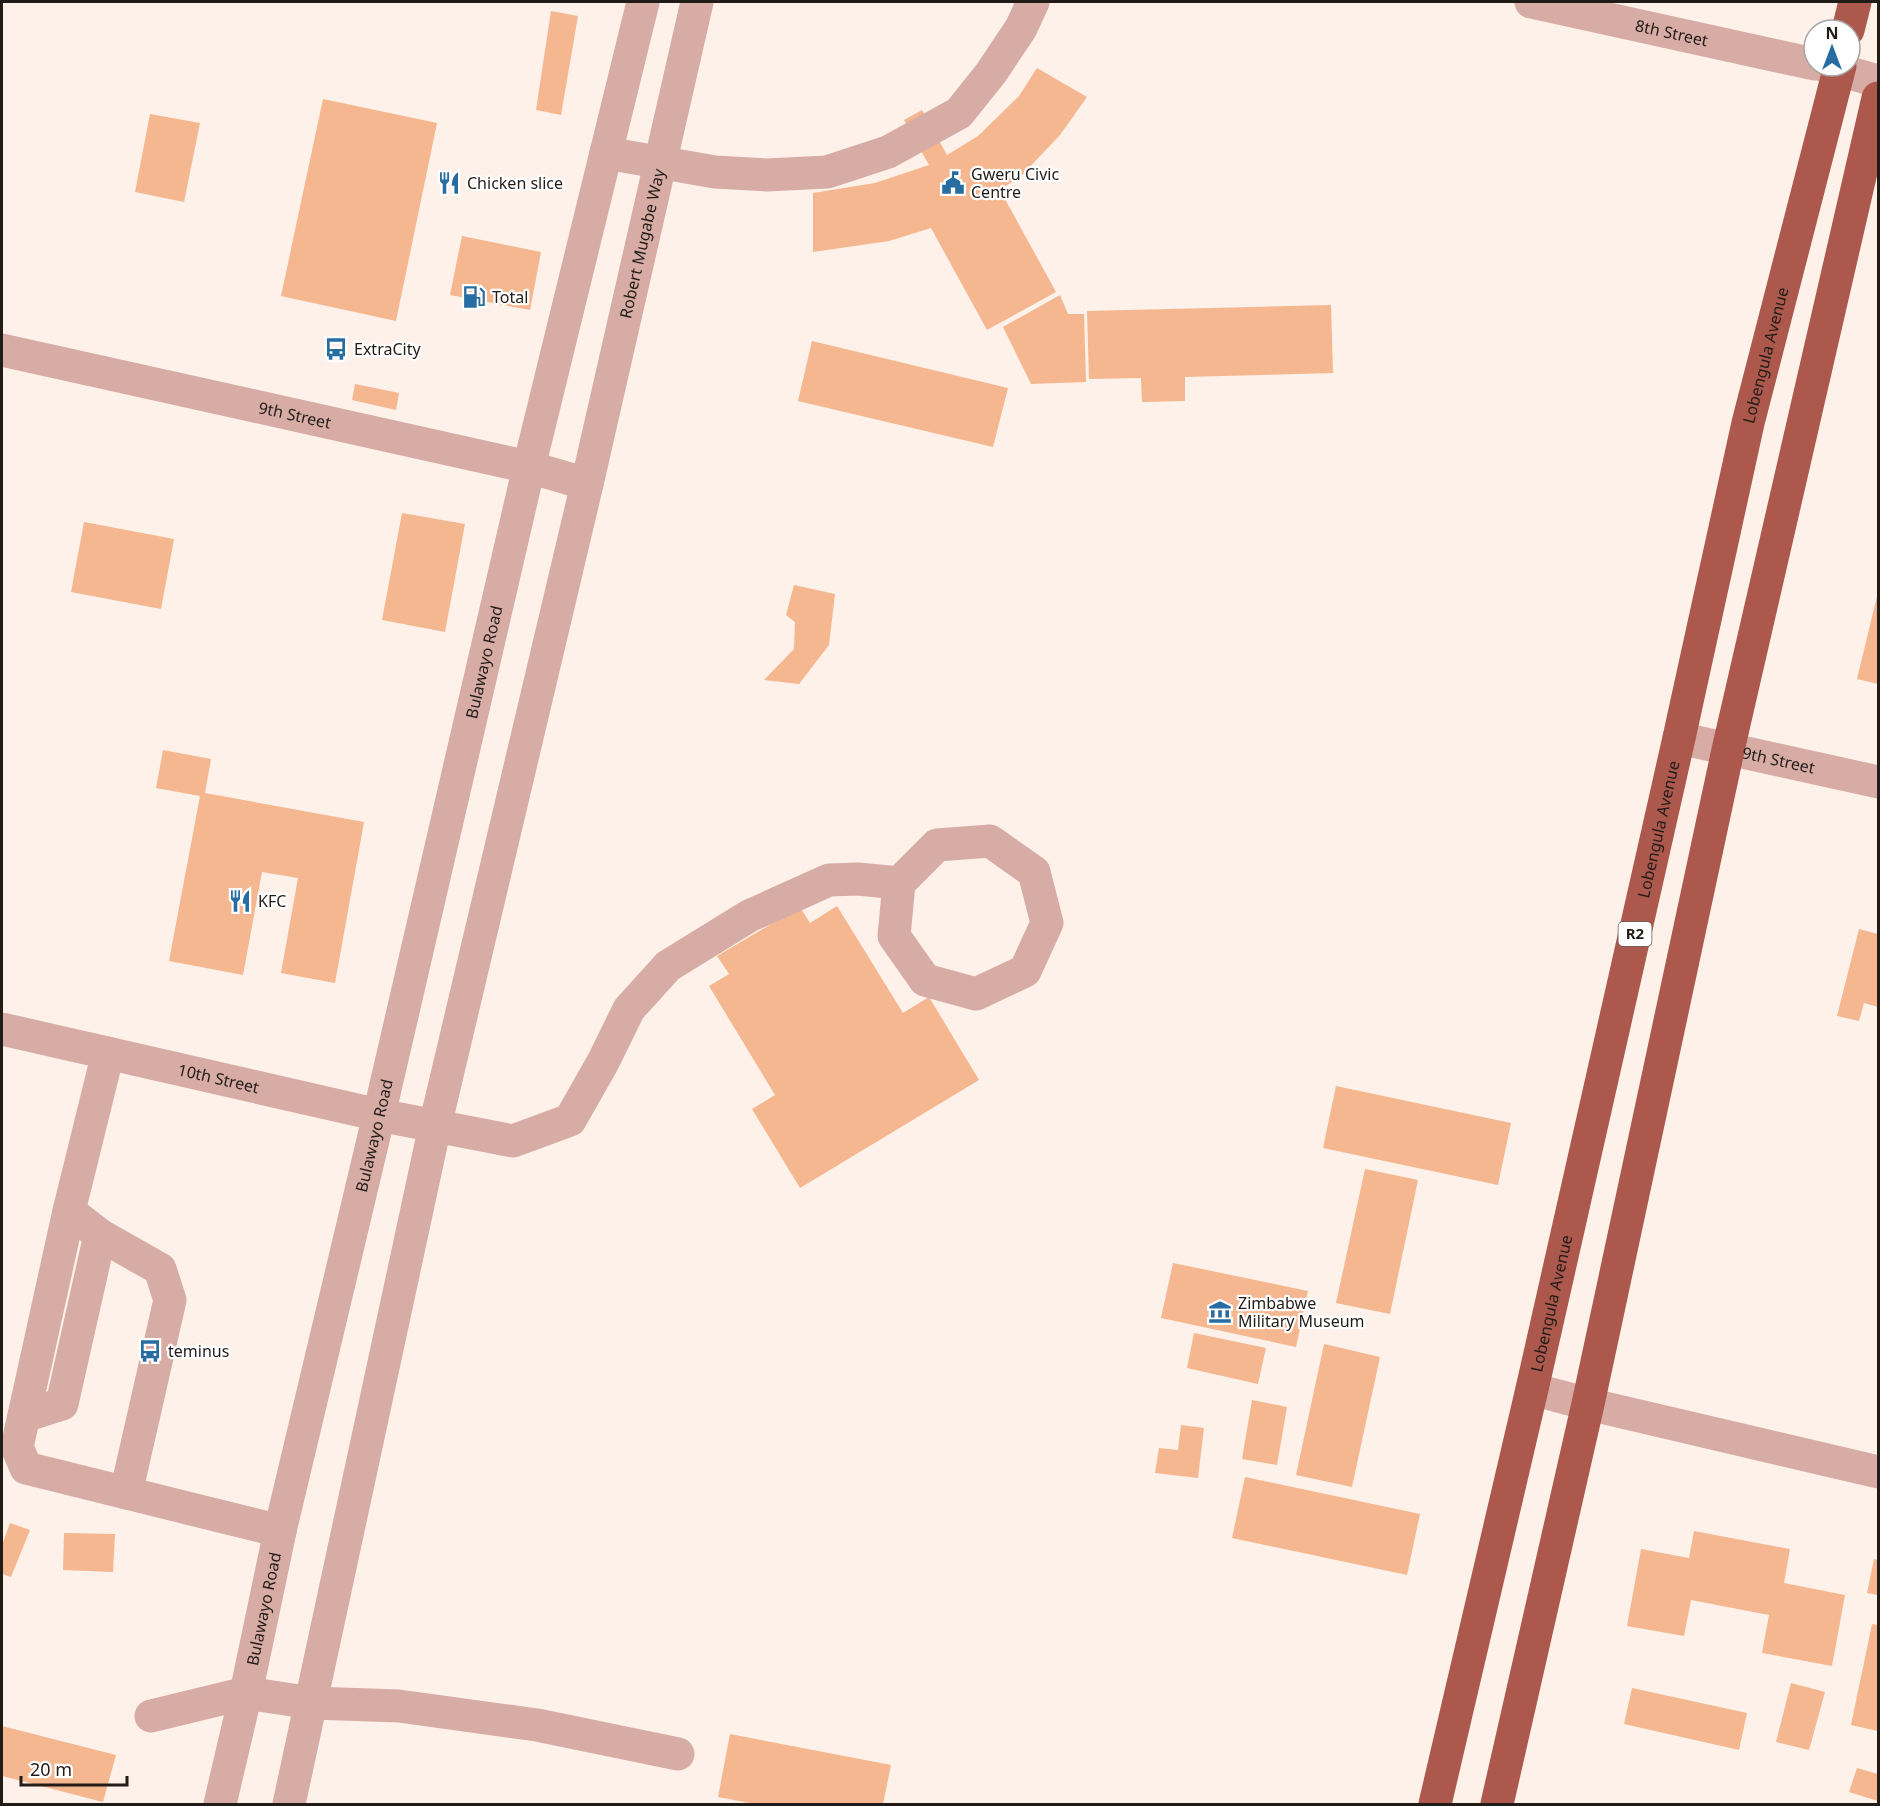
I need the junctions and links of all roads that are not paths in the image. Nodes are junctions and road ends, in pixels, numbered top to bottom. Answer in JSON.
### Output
{"nodes":[{"id":1,"x":643,"y":2,"type":"edge"},
{"id":2,"x":697,"y":2,"type":"edge"},
{"id":3,"x":1033,"y":2,"type":"edge"},
{"id":4,"x":1531,"y":2,"type":"edge"},
{"id":5,"x":1855,"y":2,"type":"edge"},
{"id":6,"x":1851,"y":18,"type":"edge"},
{"id":7,"x":1802,"y":60,"type":"edge"},
{"id":8,"x":1862,"y":76,"type":"edge"},
{"id":9,"x":1827,"y":78,"type":"edge"},
{"id":10,"x":1878,"y":81,"type":"edge"},
{"id":11,"x":1878,"y":98,"type":"edge"},
{"id":12,"x":606,"y":153,"type":"junction"},
{"id":13,"x":660,"y":162,"type":"junction"},
{"id":14,"x":2,"y":350,"type":"edge"},
{"id":15,"x":529,"y":467,"type":"junction"},
{"id":16,"x":587,"y":484,"type":"junction"},
{"id":17,"x":1679,"y":738,"type":"junction"},
{"id":18,"x":1728,"y":750,"type":"junction"},
{"id":19,"x":1878,"y":782,"type":"edge"},
{"id":20,"x":899,"y":883,"type":"junction"},
{"id":21,"x":2,"y":1029,"type":"edge"},
{"id":22,"x":108,"y":1053,"type":"junction"},
{"id":23,"x":379,"y":1114,"type":"junction"},
{"id":24,"x":435,"y":1126,"type":"junction"},
{"id":25,"x":69,"y":1211,"type":"junction"},
{"id":26,"x":100,"y":1235,"type":"junction"},
{"id":27,"x":1532,"y":1389,"type":"junction"},
{"id":28,"x":1588,"y":1404,"type":"junction"},
{"id":29,"x":24,"y":1416,"type":"junction"},
{"id":30,"x":1878,"y":1473,"type":"edge"},
{"id":31,"x":126,"y":1493,"type":"junction"},
{"id":32,"x":280,"y":1531,"type":"junction"},
{"id":33,"x":246,"y":1693,"type":"junction"},
{"id":34,"x":312,"y":1703,"type":"junction"},
{"id":35,"x":152,"y":1716,"type":"dead end"},
{"id":36,"x":678,"y":1754,"type":"dead end"},
{"id":37,"x":220,"y":1804,"type":"edge"},
{"id":38,"x":289,"y":1804,"type":"edge"},
{"id":39,"x":1436,"y":1804,"type":"edge"},
{"id":40,"x":1497,"y":1804,"type":"edge"}],
"edges":[{"from":1,"to":12,"type":"street"},
{"from":2,"to":13,"type":"street","name":"Robert Mugabe Way"},
{"from":3,"to":13,"type":"street"},
{"from":4,"to":7,"type":"street","name":"8th Street"},
{"from":5,"to":6,"type":"highway"},
{"from":8,"to":10,"type":"street","name":"8th Street"},
{"from":9,"to":17,"type":"highway","name":"Lobengula Avenue","number":"R2"},
{"from":11,"to":18,"type":"highway"},
{"from":12,"to":13,"type":"street"},
{"from":12,"to":15,"type":"street"},
{"from":13,"to":16,"type":"street","name":"Robert Mugabe Way"},
{"from":14,"to":15,"type":"street","name":"9th Street"},
{"from":15,"to":16,"type":"street","name":"9th Street"},
{"from":15,"to":23,"type":"street","name":"Bulawayo Road"},
{"from":16,"to":24,"type":"street"},
{"from":17,"to":18,"type":"street","name":"9th Street"},
{"from":17,"to":27,"type":"highway","name":"Lobengula Avenue","number":"R2"},
{"from":18,"to":19,"type":"street","name":"9th Street"},
{"from":18,"to":28,"type":"highway"},
{"from":20,"to":20,"type":"street"},
{"from":20,"to":24,"type":"street","name":"10th Street"},
{"from":21,"to":22,"type":"street","name":"10th Street"},
{"from":22,"to":23,"type":"street","name":"10th Street"},
{"from":22,"to":25,"type":"street"},
{"from":23,"to":24,"type":"street","name":"10th Street"},
{"from":23,"to":32,"type":"street","name":"Bulawayo Road"},
{"from":24,"to":34,"type":"street"},
{"from":25,"to":26,"type":"street"},
{"from":25,"to":29,"type":"street"},
{"from":26,"to":29,"type":"street"},
{"from":26,"to":31,"type":"street"},
{"from":27,"to":28,"type":"street"},
{"from":27,"to":39,"type":"highway","name":"Lobengula Avenue","number":"R2"},
{"from":28,"to":30,"type":"street"},
{"from":28,"to":40,"type":"highway"},
{"from":29,"to":31,"type":"street"},
{"from":31,"to":32,"type":"street"},
{"from":32,"to":33,"type":"street","name":"Bulawayo Road"},
{"from":33,"to":34,"type":"street"},
{"from":33,"to":35,"type":"street"},
{"from":33,"to":37,"type":"street","name":"Bulawayo Road"},
{"from":34,"to":36,"type":"street"},
{"from":34,"to":38,"type":"street"}]}
